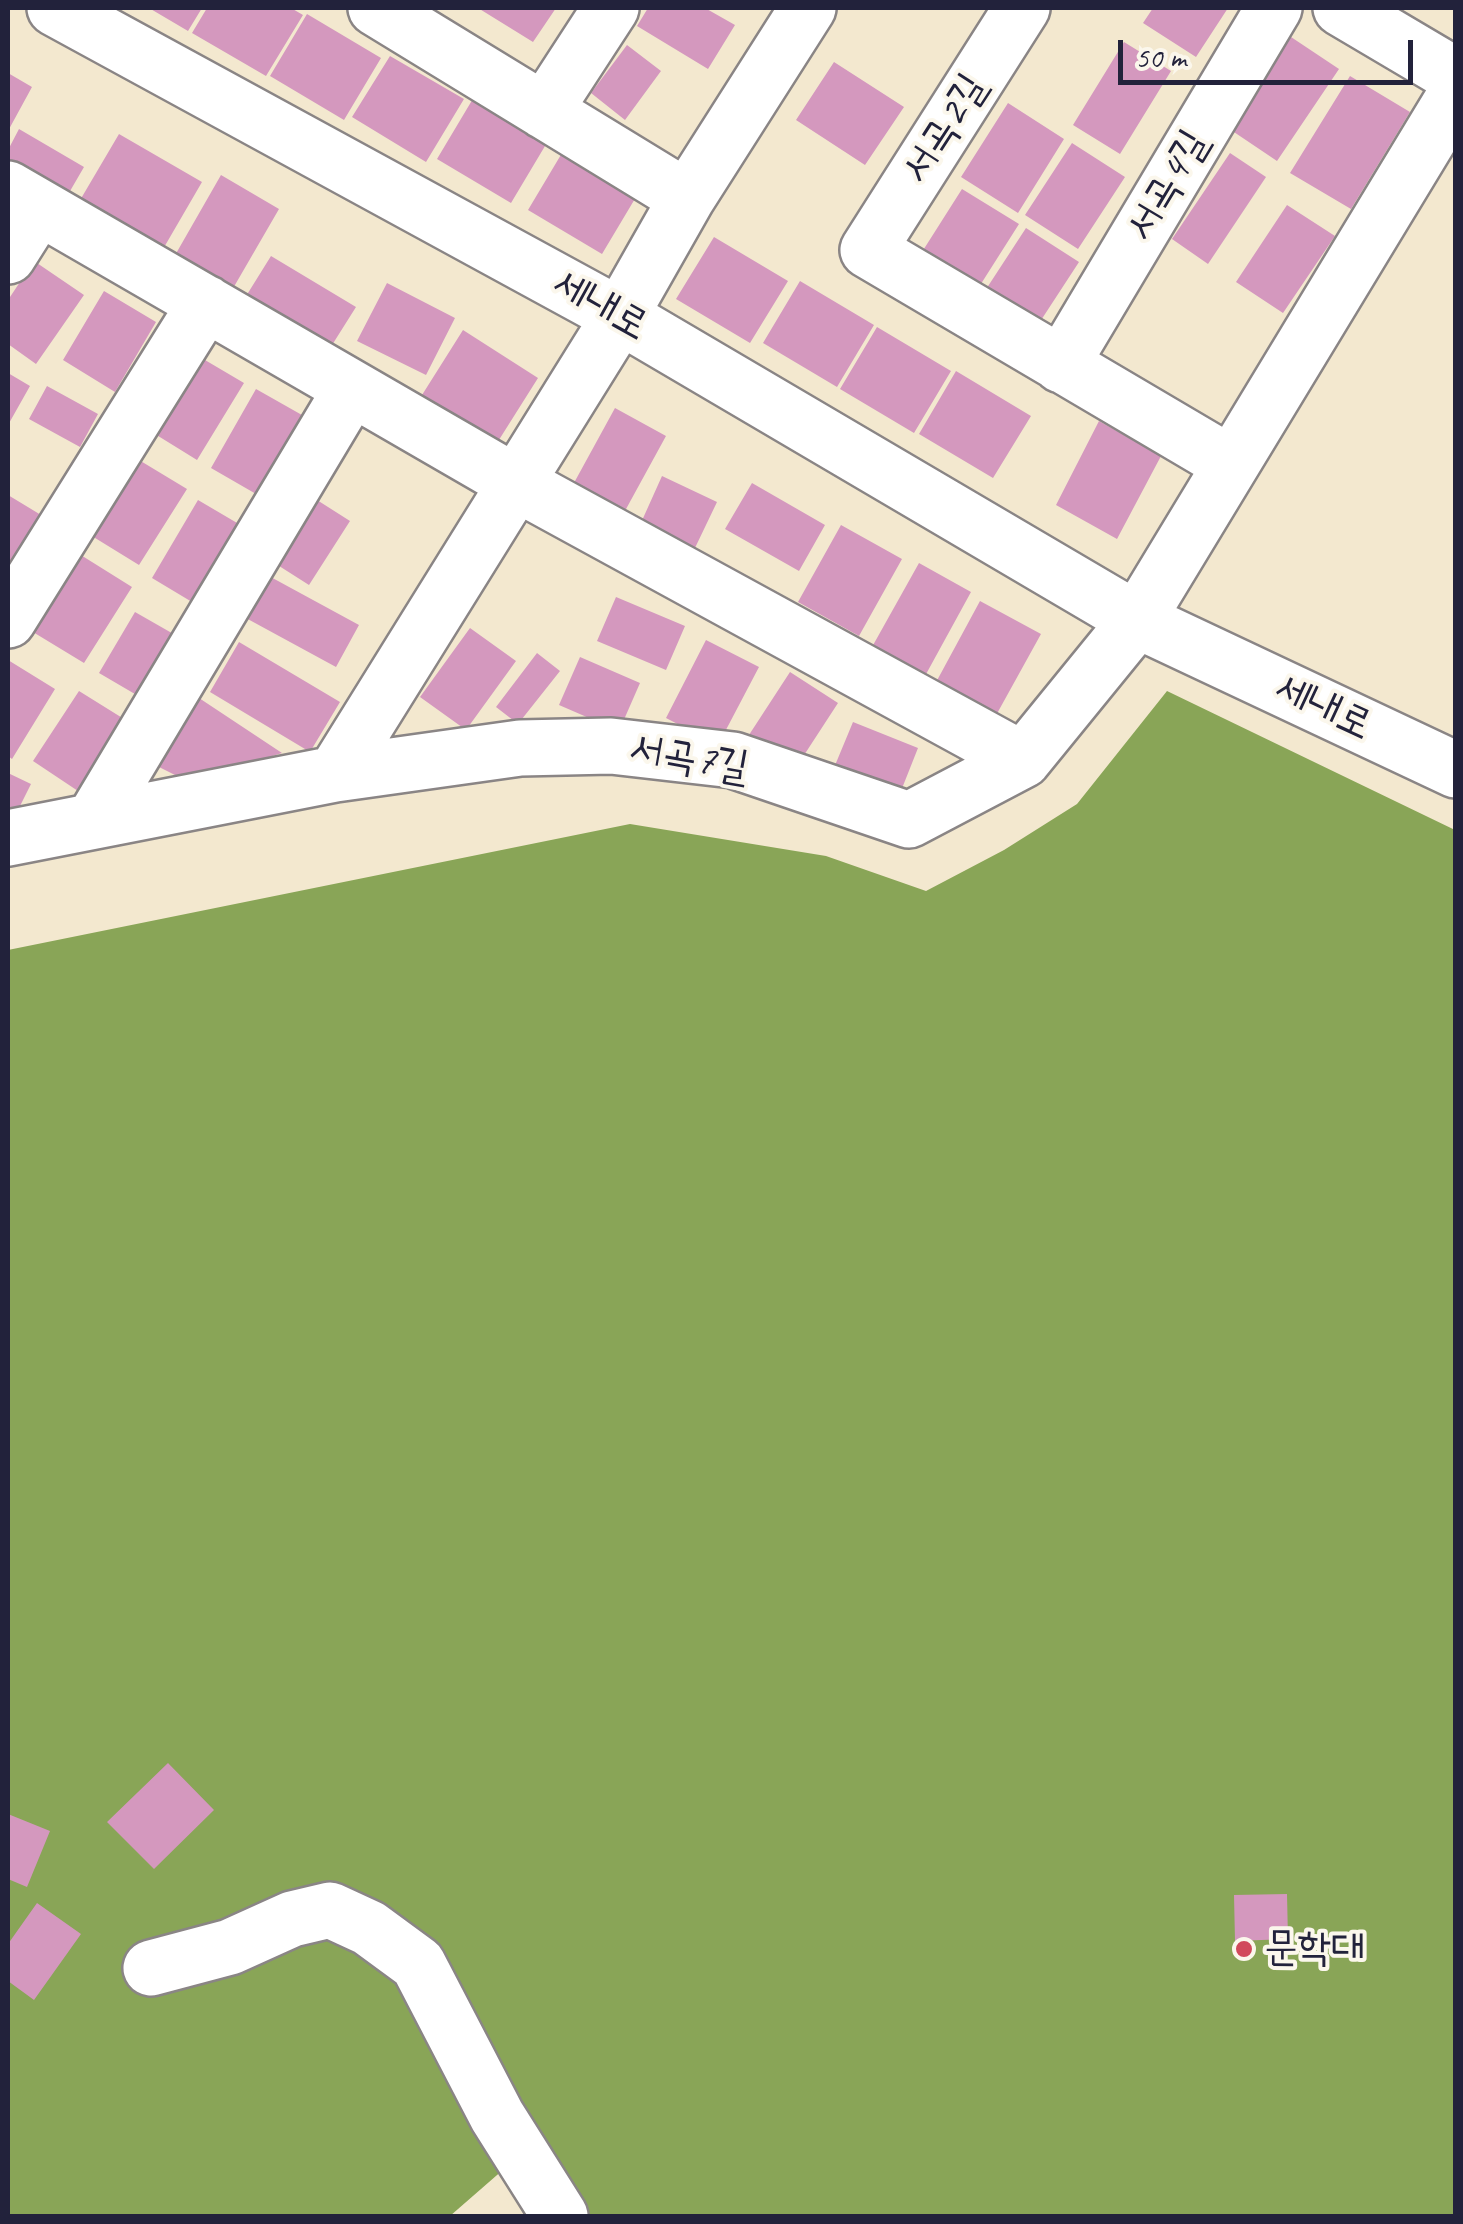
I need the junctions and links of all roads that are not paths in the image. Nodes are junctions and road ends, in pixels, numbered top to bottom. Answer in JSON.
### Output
{"nodes":[{"id":1,"x":55,"y":8,"type":"edge"},
{"id":2,"x":611,"y":8,"type":"edge"},
{"id":3,"x":808,"y":8,"type":"edge"},
{"id":4,"x":1022,"y":8,"type":"edge"},
{"id":5,"x":1274,"y":8,"type":"edge"},
{"id":6,"x":1341,"y":8,"type":"edge"},
{"id":7,"x":384,"y":10,"type":"edge"},
{"id":8,"x":1456,"y":76,"type":"edge"},
{"id":9,"x":1456,"y":94,"type":"edge"},
{"id":10,"x":544,"y":110,"type":"junction"},
{"id":11,"x":23,"y":198,"type":"edge"},
{"id":12,"x":687,"y":198,"type":"junction"},
{"id":13,"x":8,"y":256,"type":"edge"},
{"id":14,"x":206,"y":303,"type":"junction"},
{"id":15,"x":620,"y":316,"type":"junction"},
{"id":16,"x":1062,"y":365,"type":"junction"},
{"id":17,"x":352,"y":388,"type":"junction"},
{"id":18,"x":1231,"y":464,"type":"junction"},
{"id":19,"x":516,"y":483,"type":"junction"},
{"id":20,"x":8,"y":620,"type":"edge"},
{"id":21,"x":1136,"y":620,"type":"junction"},
{"id":22,"x":1023,"y":760,"type":"junction"},
{"id":23,"x":1456,"y":770,"type":"edge"},
{"id":24,"x":335,"y":774,"type":"junction"},
{"id":25,"x":93,"y":821,"type":"junction"},
{"id":26,"x":8,"y":838,"type":"edge"},
{"id":27,"x":150,"y":1968,"type":"dead end"},
{"id":28,"x":560,"y":2216,"type":"edge"}],
"edges":[{"from":1,"to":15,"type":"street","name":"세내로"},
{"from":2,"to":10,"type":"street"},
{"from":3,"to":12,"type":"street"},
{"from":4,"to":16,"type":"street","name":"서곡2길"},
{"from":5,"to":16,"type":"street","name":"서곡4길"},
{"from":6,"to":8,"type":"street"},
{"from":7,"to":10,"type":"street"},
{"from":9,"to":18,"type":"street"},
{"from":10,"to":12,"type":"street"},
{"from":11,"to":13,"type":"street"},
{"from":11,"to":14,"type":"street"},
{"from":12,"to":15,"type":"street"},
{"from":14,"to":17,"type":"street"},
{"from":14,"to":20,"type":"street"},
{"from":15,"to":19,"type":"street"},
{"from":15,"to":21,"type":"street","name":"세내로"},
{"from":16,"to":18,"type":"street"},
{"from":17,"to":19,"type":"street"},
{"from":17,"to":25,"type":"street"},
{"from":18,"to":21,"type":"street"},
{"from":19,"to":22,"type":"street"},
{"from":19,"to":24,"type":"street"},
{"from":21,"to":22,"type":"street","name":"서곡7길"},
{"from":21,"to":23,"type":"street","name":"세내로"},
{"from":22,"to":24,"type":"street","name":"서곡7길"},
{"from":24,"to":25,"type":"street","name":"서곡7길"},
{"from":25,"to":26,"type":"street","name":"서곡7길"},
{"from":27,"to":28,"type":"street"}]}
